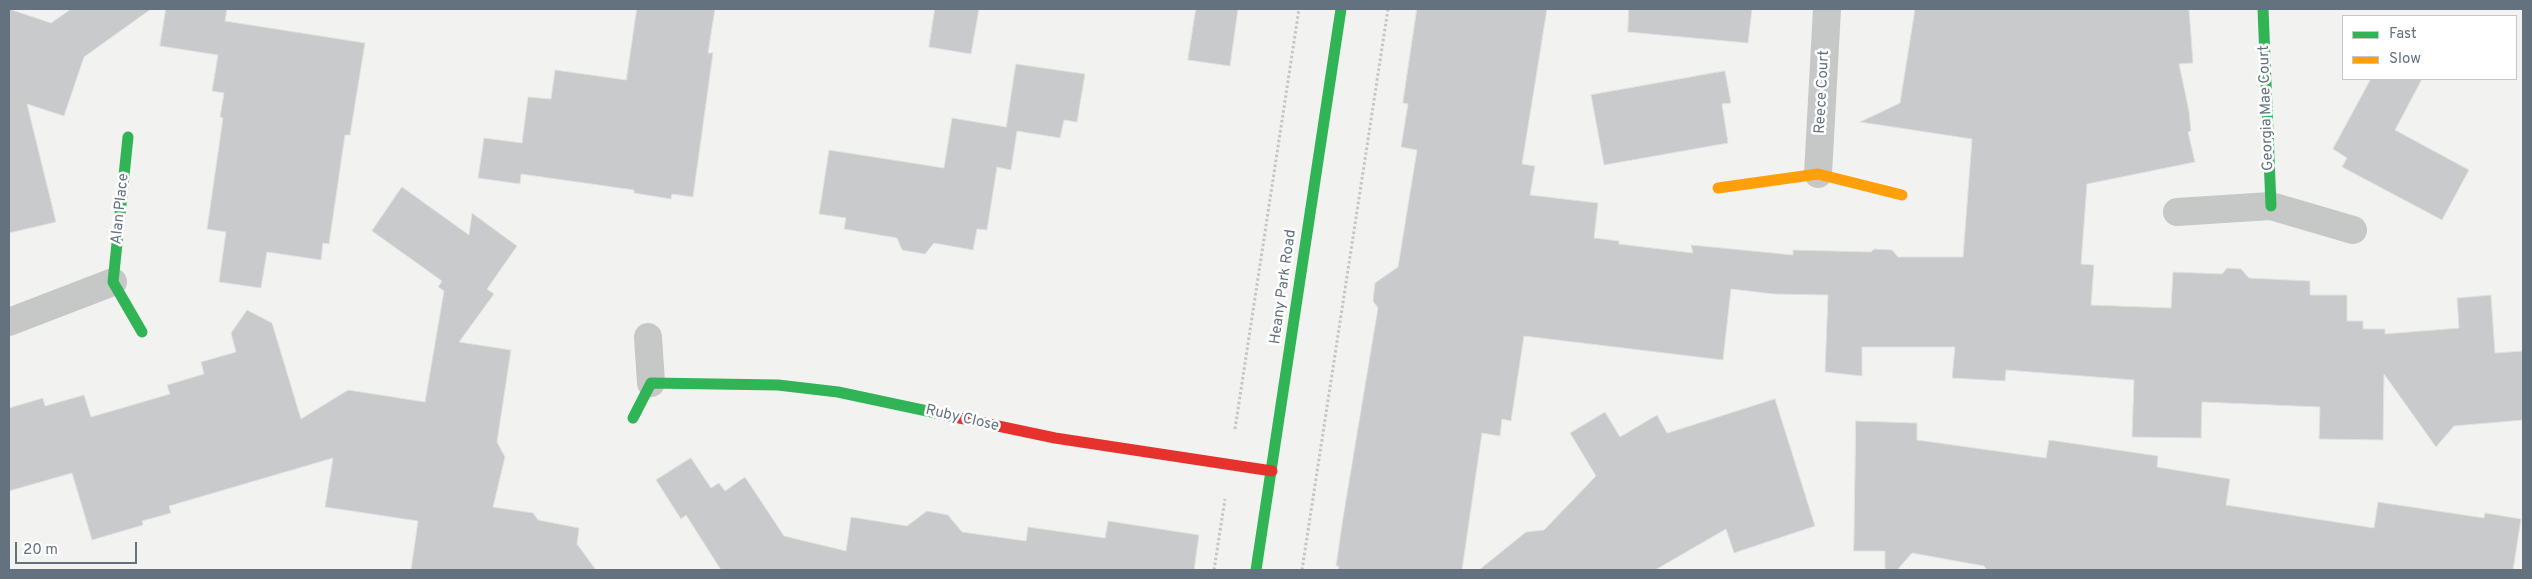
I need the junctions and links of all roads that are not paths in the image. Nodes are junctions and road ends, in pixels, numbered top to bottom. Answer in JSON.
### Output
{"nodes":[{"id":1,"x":1341,"y":9,"type":"edge"},
{"id":2,"x":1828,"y":9,"type":"edge"},
{"id":3,"x":2264,"y":9,"type":"edge"},
{"id":4,"x":128,"y":137,"type":"dead end"},
{"id":5,"x":1818,"y":174,"type":"junction"},
{"id":6,"x":1718,"y":188,"type":"dead end"},
{"id":7,"x":1902,"y":195,"type":"dead end"},
{"id":8,"x":2271,"y":206,"type":"junction"},
{"id":9,"x":2177,"y":212,"type":"dead end"},
{"id":10,"x":2353,"y":230,"type":"dead end"},
{"id":11,"x":113,"y":282,"type":"junction"},
{"id":12,"x":9,"y":322,"type":"edge"},
{"id":13,"x":142,"y":332,"type":"dead end"},
{"id":14,"x":648,"y":337,"type":"dead end"},
{"id":15,"x":651,"y":383,"type":"junction"},
{"id":16,"x":633,"y":418,"type":"dead end"},
{"id":17,"x":1272,"y":471,"type":"junction"},
{"id":18,"x":1256,"y":570,"type":"edge"}],
"edges":[{"from":1,"to":17,"type":"street","name":"Heany Park Road"},
{"from":2,"to":5,"type":"street","name":"Reece Court"},
{"from":3,"to":8,"type":"street","name":"Georgia Mae Court"},
{"from":4,"to":11,"type":"street","name":"Alan Place"},
{"from":5,"to":6,"type":"street"},
{"from":5,"to":7,"type":"street"},
{"from":8,"to":9,"type":"street"},
{"from":8,"to":10,"type":"street"},
{"from":11,"to":12,"type":"street"},
{"from":11,"to":13,"type":"street"},
{"from":14,"to":15,"type":"street"},
{"from":15,"to":16,"type":"street"},
{"from":15,"to":17,"type":"street","name":"Ruby Close"},
{"from":17,"to":18,"type":"street","name":"Heany Park Road"}]}
